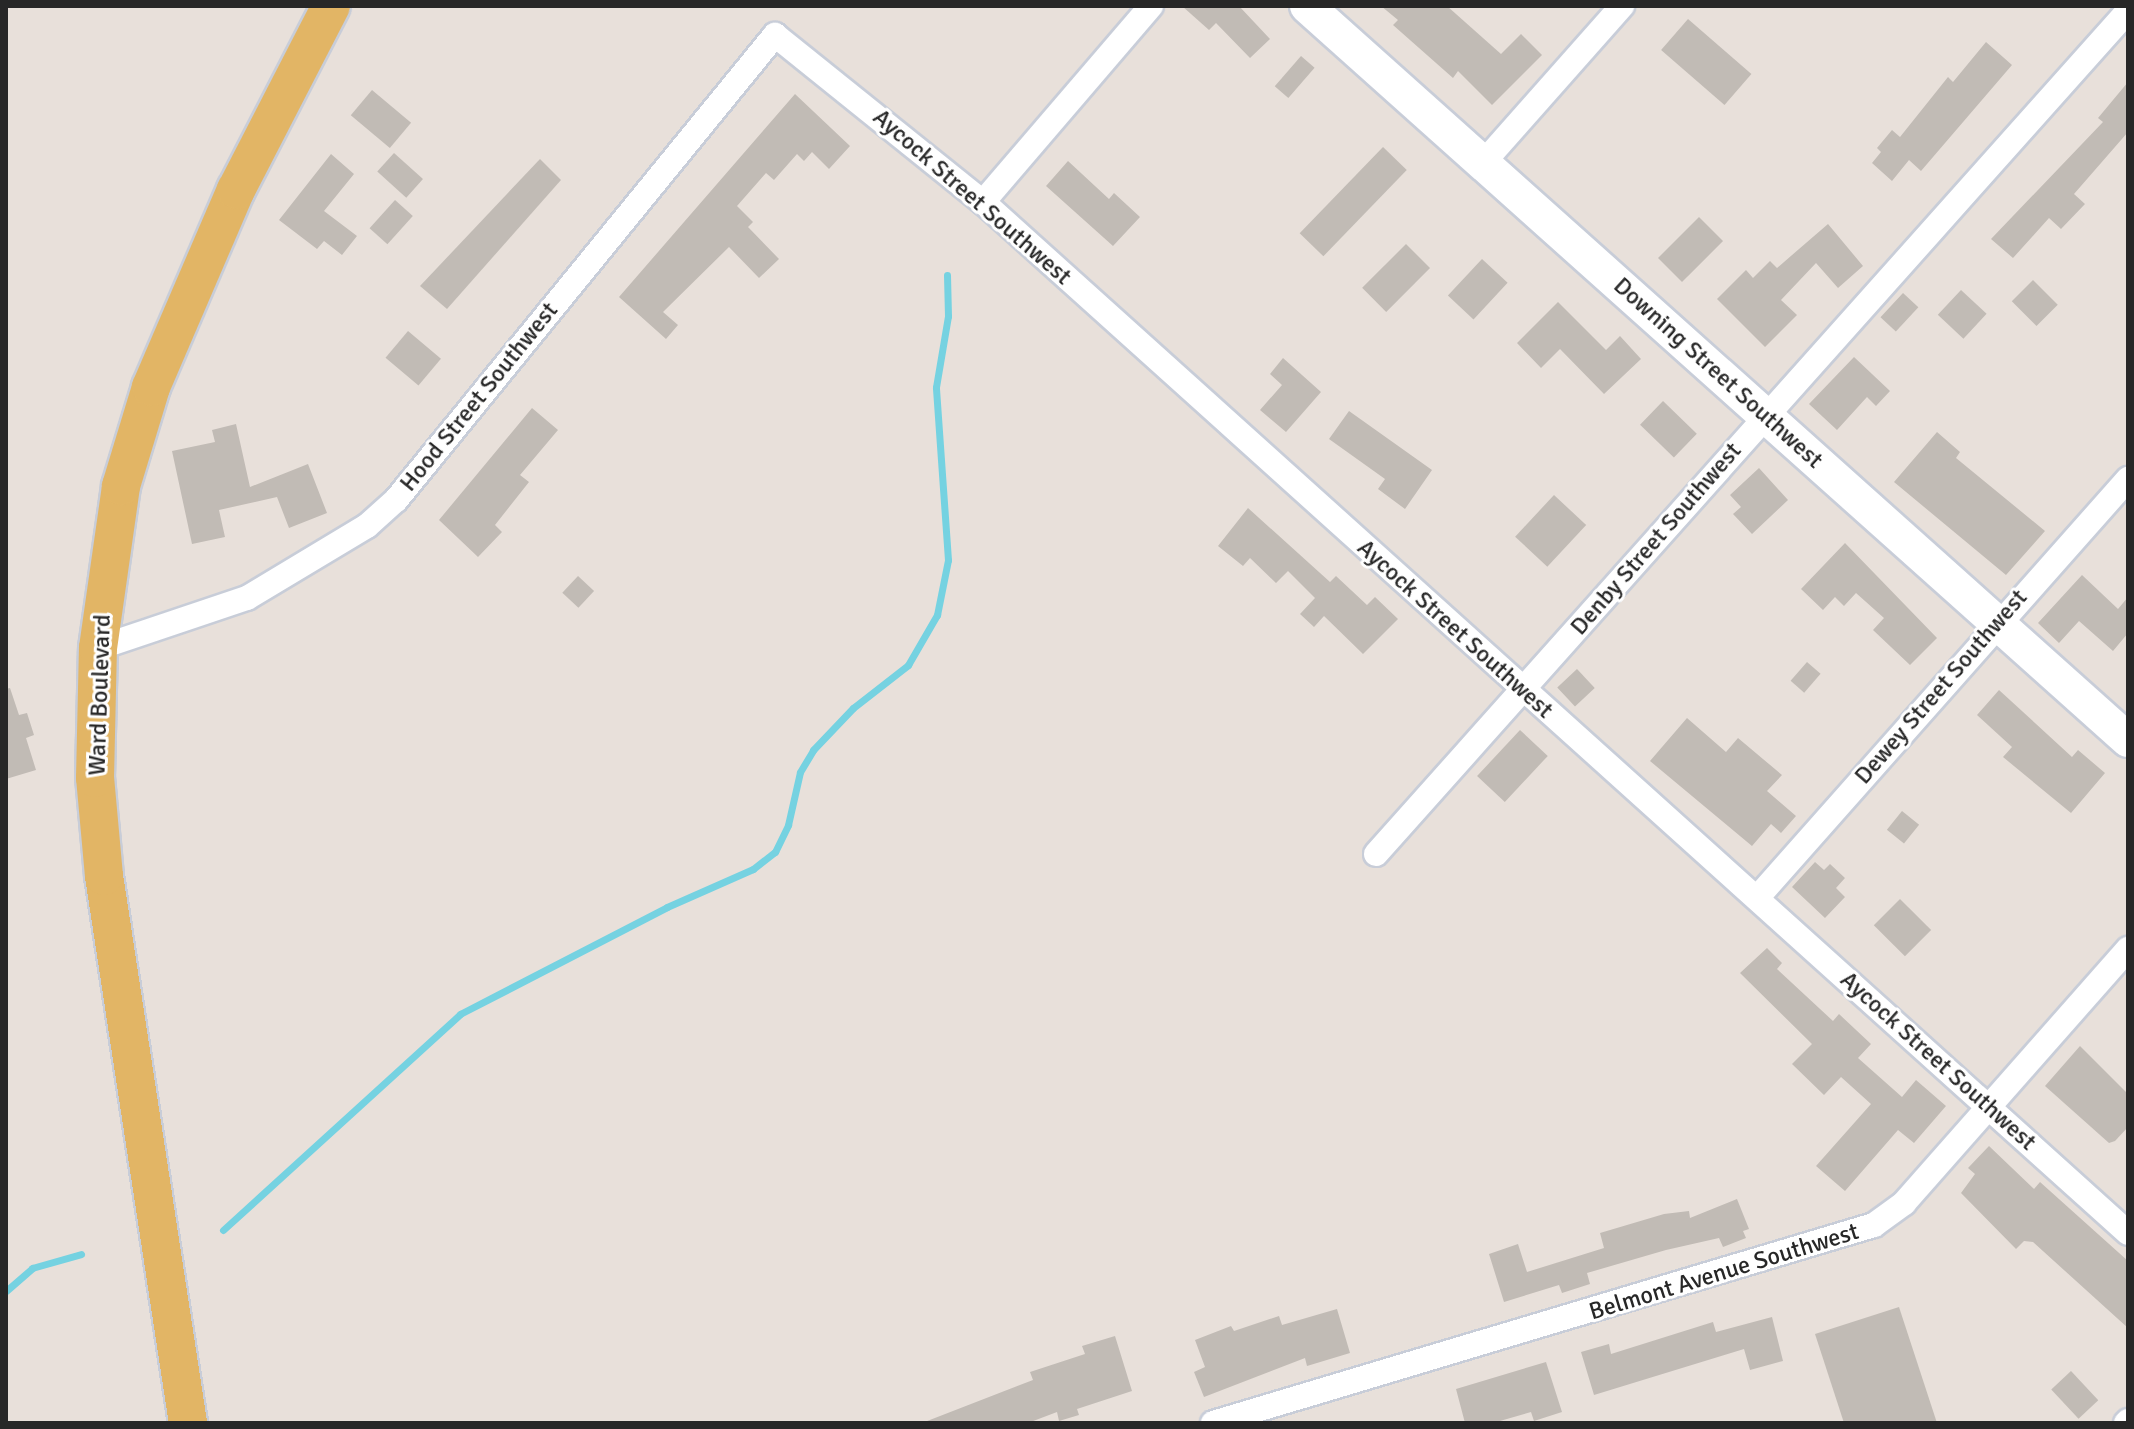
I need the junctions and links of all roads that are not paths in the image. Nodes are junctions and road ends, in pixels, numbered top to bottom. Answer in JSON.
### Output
{"nodes":[{"id":1,"x":331,"y":6,"type":"edge"},
{"id":2,"x":1151,"y":6,"type":"edge"},
{"id":3,"x":1307,"y":6,"type":"edge"},
{"id":4,"x":1622,"y":6,"type":"edge"},
{"id":5,"x":2128,"y":11,"type":"edge"},
{"id":6,"x":775,"y":35,"type":"joint"},
{"id":7,"x":1483,"y":163,"type":"junction"},
{"id":8,"x":983,"y":202,"type":"junction"},
{"id":9,"x":1765,"y":415,"type":"junction"},
{"id":10,"x":2128,"y":479,"type":"edge"},
{"id":11,"x":1997,"y":622,"type":"junction"},
{"id":12,"x":98,"y":648,"type":"junction"},
{"id":13,"x":1524,"y":690,"type":"junction"},
{"id":14,"x":2128,"y":740,"type":"edge"},
{"id":15,"x":1376,"y":854,"type":"dead end"},
{"id":16,"x":1757,"y":898,"type":"junction"},
{"id":17,"x":2128,"y":949,"type":"edge"},
{"id":18,"x":1988,"y":1106,"type":"junction"},
{"id":19,"x":2128,"y":1233,"type":"edge"},
{"id":20,"x":188,"y":1423,"type":"edge"},
{"id":21,"x":1213,"y":1423,"type":"edge"}],
"edges":[{"from":1,"to":12,"type":"main road","name":"Ward Boulevard"},
{"from":2,"to":8,"type":"street"},
{"from":3,"to":7,"type":"street","name":"Downing Street Southwest"},
{"from":4,"to":7,"type":"street"},
{"from":5,"to":9,"type":"street","name":"Denby Street Southwest"},
{"from":6,"to":8,"type":"street","name":"Aycock Street Southwest"},
{"from":6,"to":12,"type":"street","name":"Hood Street Southwest"},
{"from":7,"to":9,"type":"street","name":"Downing Street Southwest"},
{"from":8,"to":13,"type":"street","name":"Aycock Street Southwest"},
{"from":9,"to":11,"type":"street","name":"Downing Street Southwest"},
{"from":9,"to":13,"type":"street","name":"Denby Street Southwest"},
{"from":10,"to":11,"type":"street","name":"Dewey Street Southwest"},
{"from":11,"to":14,"type":"street","name":"Downing Street Southwest"},
{"from":11,"to":16,"type":"street","name":"Dewey Street Southwest"},
{"from":12,"to":20,"type":"main road","name":"Ward Boulevard"},
{"from":13,"to":15,"type":"street","name":"Denby Street Southwest"},
{"from":13,"to":16,"type":"street","name":"Aycock Street Southwest"},
{"from":16,"to":18,"type":"street","name":"Aycock Street Southwest"},
{"from":17,"to":18,"type":"street","name":"Belmont Avenue Southwest"},
{"from":18,"to":19,"type":"street","name":"Aycock Street Southwest"},
{"from":18,"to":21,"type":"street","name":"Belmont Avenue Southwest"}]}
